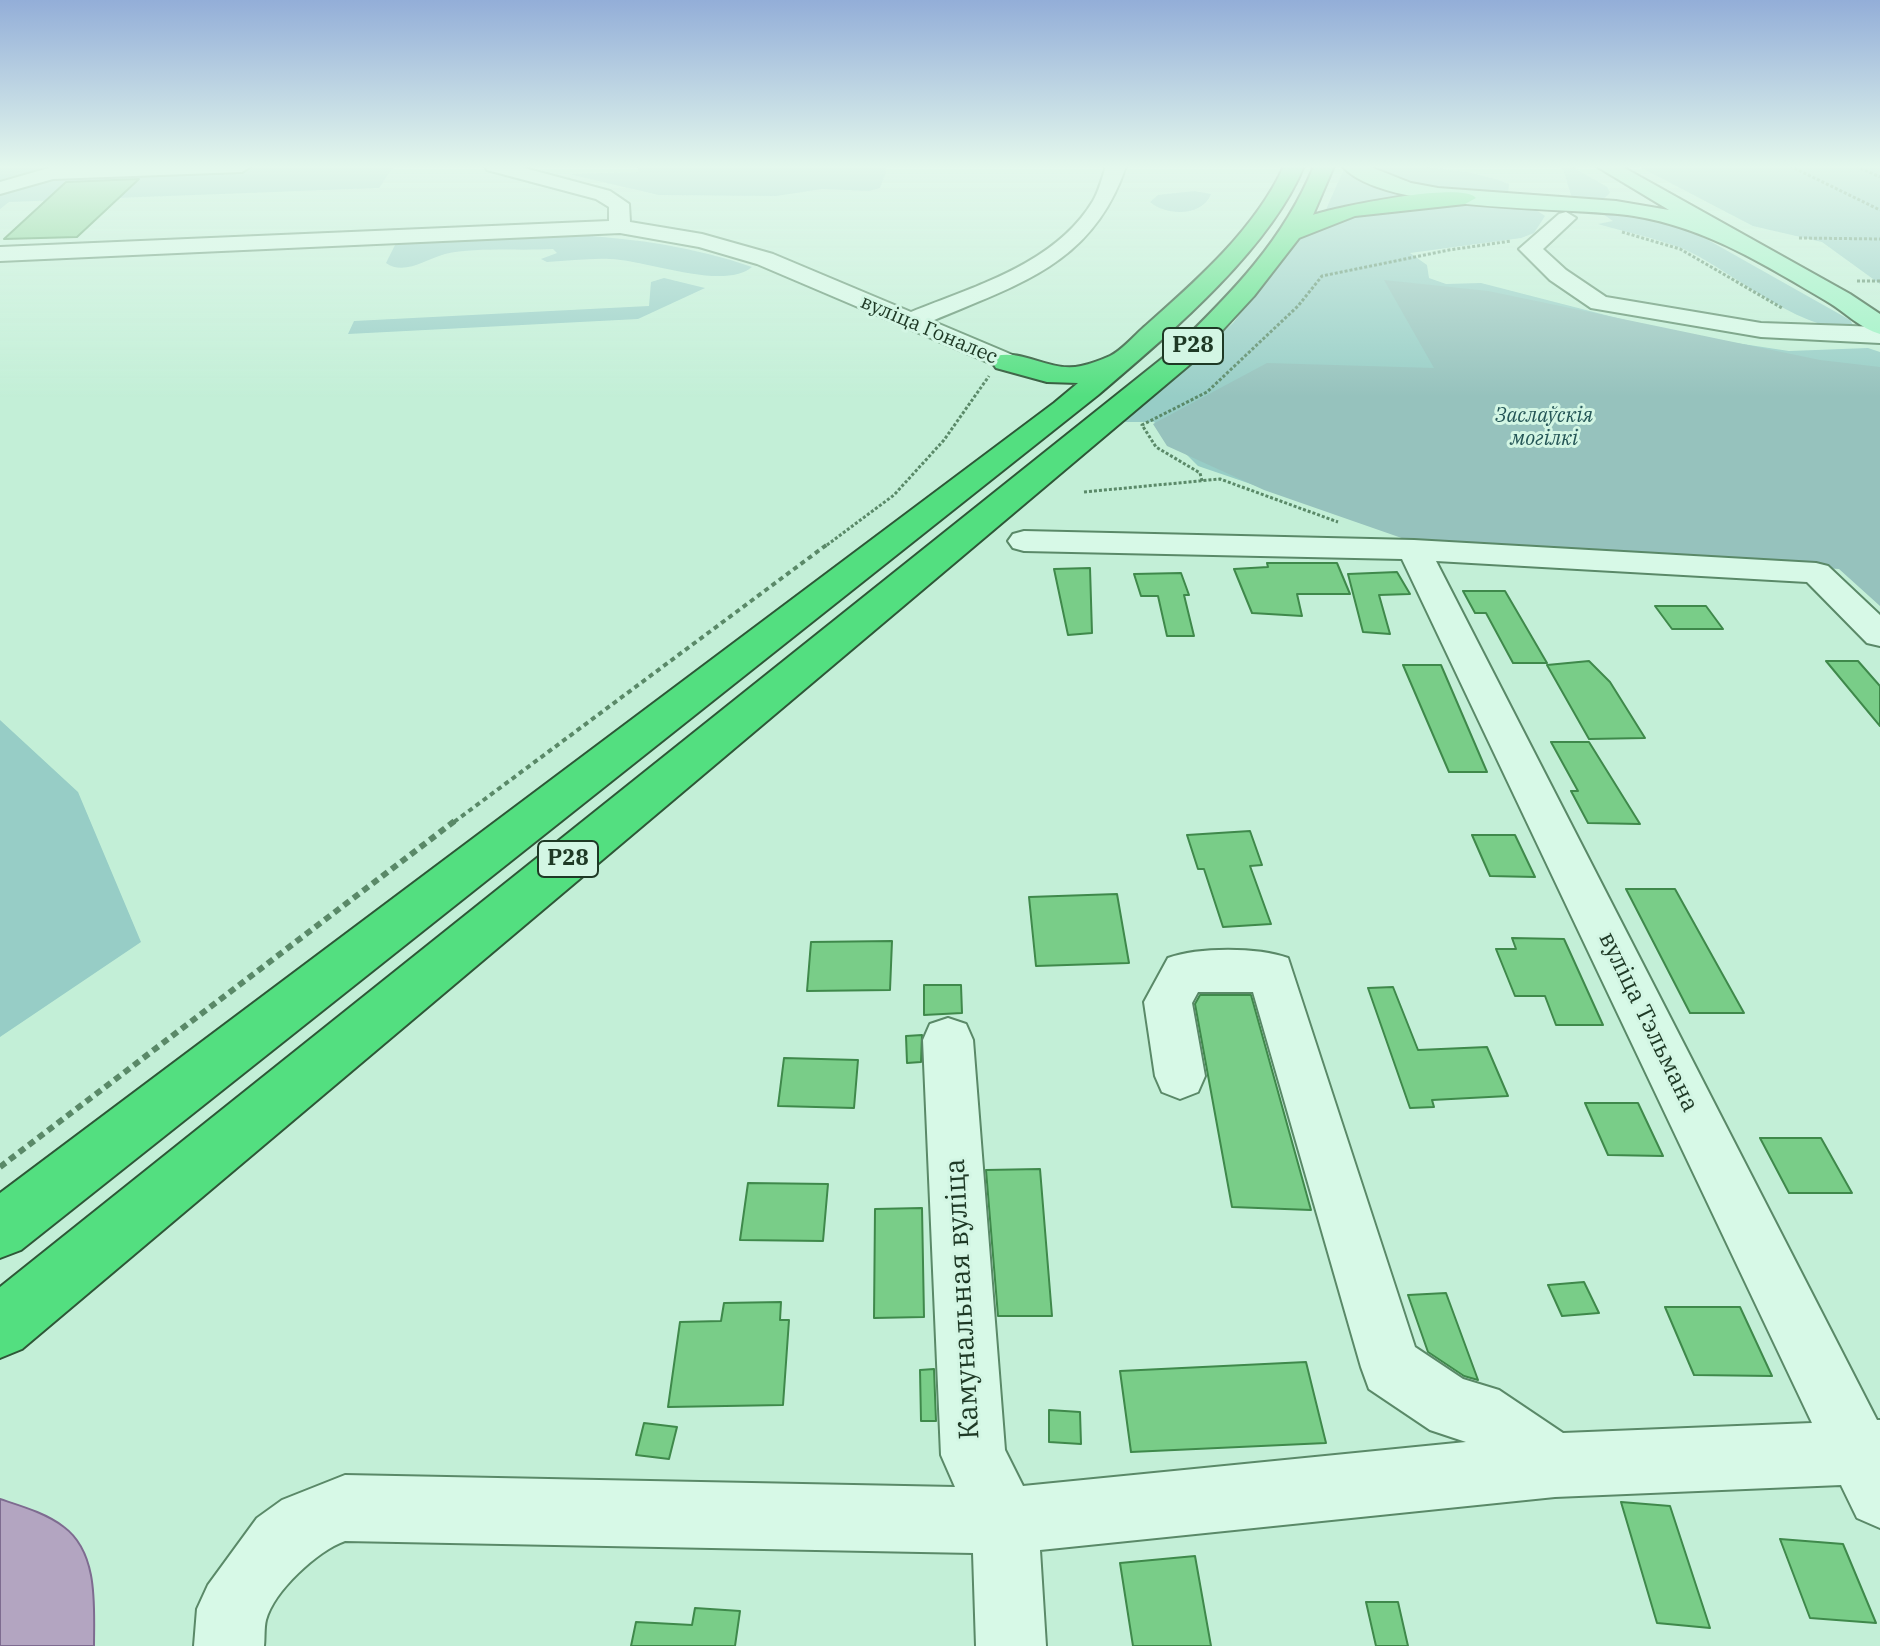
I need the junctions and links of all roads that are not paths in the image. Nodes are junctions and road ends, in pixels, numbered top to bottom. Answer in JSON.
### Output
{"nodes":[{"id":1,"x":257,"y":243,"type":"edge"},
{"id":2,"x":708,"y":243,"type":"edge"},
{"id":3,"x":1069,"y":243,"type":"edge"},
{"id":4,"x":1241,"y":243,"type":"edge"},
{"id":5,"x":1283,"y":243,"type":"edge"},
{"id":6,"x":1531,"y":243,"type":"edge"},
{"id":7,"x":1739,"y":243,"type":"edge"},
{"id":8,"x":0,"y":254,"type":"edge"},
{"id":9,"x":1841,"y":299,"type":"junction"},
{"id":10,"x":1880,"y":314,"type":"edge"},
{"id":11,"x":909,"y":322,"type":"junction"},
{"id":12,"x":1880,"y":326,"type":"edge"},
{"id":13,"x":1880,"y":335,"type":"edge"},
{"id":14,"x":1133,"y":352,"type":"junction"},
{"id":15,"x":997,"y":370,"type":"junction"},
{"id":16,"x":1032,"y":432,"type":"junction"},
{"id":17,"x":1024,"y":541,"type":"dead end"},
{"id":18,"x":1414,"y":550,"type":"junction"},
{"id":19,"x":1880,"y":635,"type":"edge"},
{"id":20,"x":948,"y":1040,"type":"dead end"},
{"id":21,"x":1180,"y":1076,"type":"dead end"},
{"id":22,"x":4,"y":1226,"type":"edge"},
{"id":23,"x":0,"y":1327,"type":"edge"},
{"id":24,"x":1555,"y":1465,"type":"junction"},
{"id":25,"x":1873,"y":1467,"type":"edge"},
{"id":26,"x":1005,"y":1521,"type":"junction"},
{"id":27,"x":229,"y":1646,"type":"edge"},
{"id":28,"x":1011,"y":1646,"type":"edge"}],
"edges":[{"from":1,"to":8,"type":"street","name":"вуліца Гоналес"},
{"from":2,"to":11,"type":"street","name":"вуліца Гоналес"},
{"from":3,"to":11,"type":"street"},
{"from":4,"to":14,"type":"highway","number":"Р28"},
{"from":5,"to":23,"type":"highway","number":"Р28"},
{"from":6,"to":13,"type":"street"},
{"from":7,"to":9,"type":"main road"},
{"from":9,"to":10,"type":"main road"},
{"from":9,"to":12,"type":"main road"},
{"from":11,"to":15,"type":"street","name":"вуліца Гоналес"},
{"from":14,"to":15,"type":"highway"},
{"from":14,"to":16,"type":"highway","number":"Р28"},
{"from":15,"to":16,"type":"highway"},
{"from":16,"to":22,"type":"highway","number":"Р28"},
{"from":17,"to":18,"type":"street"},
{"from":18,"to":19,"type":"street"},
{"from":18,"to":25,"type":"street","name":"вуліца Тэльмана"},
{"from":20,"to":26,"type":"street","name":"Камунальная вуліца"},
{"from":21,"to":24,"type":"street"},
{"from":24,"to":25,"type":"street"},
{"from":24,"to":26,"type":"street"},
{"from":26,"to":27,"type":"street"},
{"from":26,"to":28,"type":"street","name":"Камунальная вуліца"}]}
